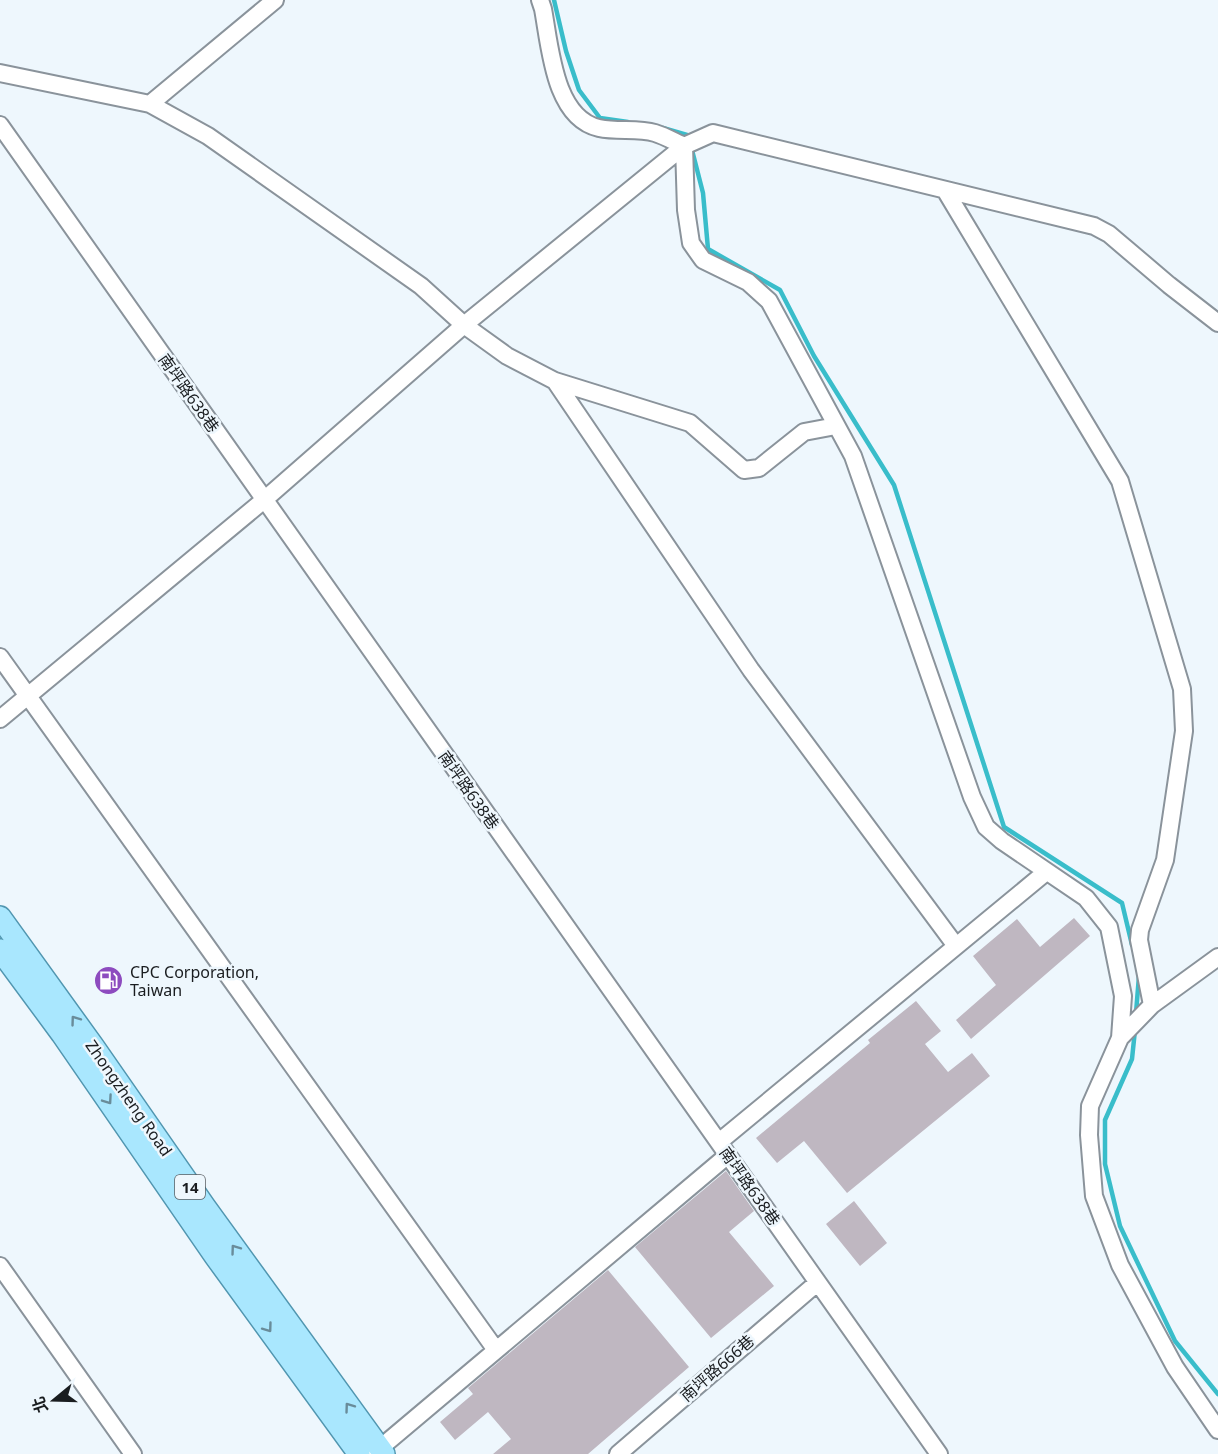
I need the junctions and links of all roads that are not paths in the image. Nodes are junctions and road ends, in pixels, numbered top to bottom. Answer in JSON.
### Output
{"nodes":[{"id":1,"x":275,"y":0,"type":"edge"},
{"id":2,"x":540,"y":0,"type":"edge"},
{"id":3,"x":0,"y":73,"type":"edge"},
{"id":4,"x":150,"y":104,"type":"junction"},
{"id":5,"x":0,"y":125,"type":"edge"},
{"id":6,"x":684,"y":146,"type":"junction"},
{"id":7,"x":945,"y":190,"type":"junction"},
{"id":8,"x":1218,"y":323,"type":"edge"},
{"id":9,"x":464,"y":325,"type":"junction"},
{"id":10,"x":555,"y":381,"type":"junction"},
{"id":11,"x":836,"y":426,"type":"junction"},
{"id":12,"x":264,"y":500,"type":"junction"},
{"id":13,"x":0,"y":657,"type":"edge"},
{"id":14,"x":27,"y":696,"type":"junction"},
{"id":15,"x":0,"y":719,"type":"edge"},
{"id":16,"x":1046,"y":872,"type":"junction"},
{"id":17,"x":0,"y":917,"type":"edge"},
{"id":18,"x":956,"y":946,"type":"junction"},
{"id":19,"x":0,"y":950,"type":"edge"},
{"id":20,"x":1218,"y":957,"type":"edge"},
{"id":21,"x":1152,"y":1005,"type":"junction"},
{"id":22,"x":1120,"y":1038,"type":"junction"},
{"id":23,"x":723,"y":1148,"type":"junction"},
{"id":24,"x":0,"y":1266,"type":"edge"},
{"id":25,"x":817,"y":1283,"type":"junction"},
{"id":26,"x":496,"y":1350,"type":"junction"},
{"id":27,"x":1218,"y":1430,"type":"edge"},
{"id":28,"x":379,"y":1452,"type":"edge"},
{"id":29,"x":133,"y":1454,"type":"edge"},
{"id":30,"x":359,"y":1454,"type":"edge"},
{"id":31,"x":618,"y":1454,"type":"edge"},
{"id":32,"x":939,"y":1454,"type":"edge"}],
"edges":[{"from":1,"to":4,"type":"street"},
{"from":2,"to":6,"type":"street"},
{"from":3,"to":4,"type":"street"},
{"from":4,"to":9,"type":"street"},
{"from":5,"to":12,"type":"street","name":"南坪路638巷"},
{"from":6,"to":7,"type":"street"},
{"from":6,"to":9,"type":"street"},
{"from":6,"to":11,"type":"street"},
{"from":7,"to":8,"type":"street"},
{"from":7,"to":21,"type":"street"},
{"from":9,"to":10,"type":"street"},
{"from":9,"to":12,"type":"street"},
{"from":10,"to":11,"type":"street"},
{"from":10,"to":18,"type":"street"},
{"from":11,"to":16,"type":"street"},
{"from":12,"to":14,"type":"street"},
{"from":12,"to":23,"type":"street","name":"南坪路638巷"},
{"from":13,"to":14,"type":"street"},
{"from":14,"to":15,"type":"street"},
{"from":14,"to":26,"type":"street"},
{"from":16,"to":18,"type":"street"},
{"from":16,"to":22,"type":"street"},
{"from":28,"to":17,"type":"main road","name":"Zhongzheng Road","number":"14","one_way":true},
{"from":18,"to":23,"type":"street"},
{"from":19,"to":30,"type":"main road","name":"Zhongzheng Road","number":"14","one_way":true},
{"from":20,"to":21,"type":"street"},
{"from":21,"to":22,"type":"street"},
{"from":22,"to":27,"type":"street"},
{"from":23,"to":25,"type":"street","name":"南坪路638巷"},
{"from":23,"to":26,"type":"street"},
{"from":24,"to":29,"type":"street"},
{"from":25,"to":31,"type":"street","name":"南坪路666巷"},
{"from":25,"to":32,"type":"street","name":"南坪路638巷"},
{"from":26,"to":28,"type":"street"}]}
